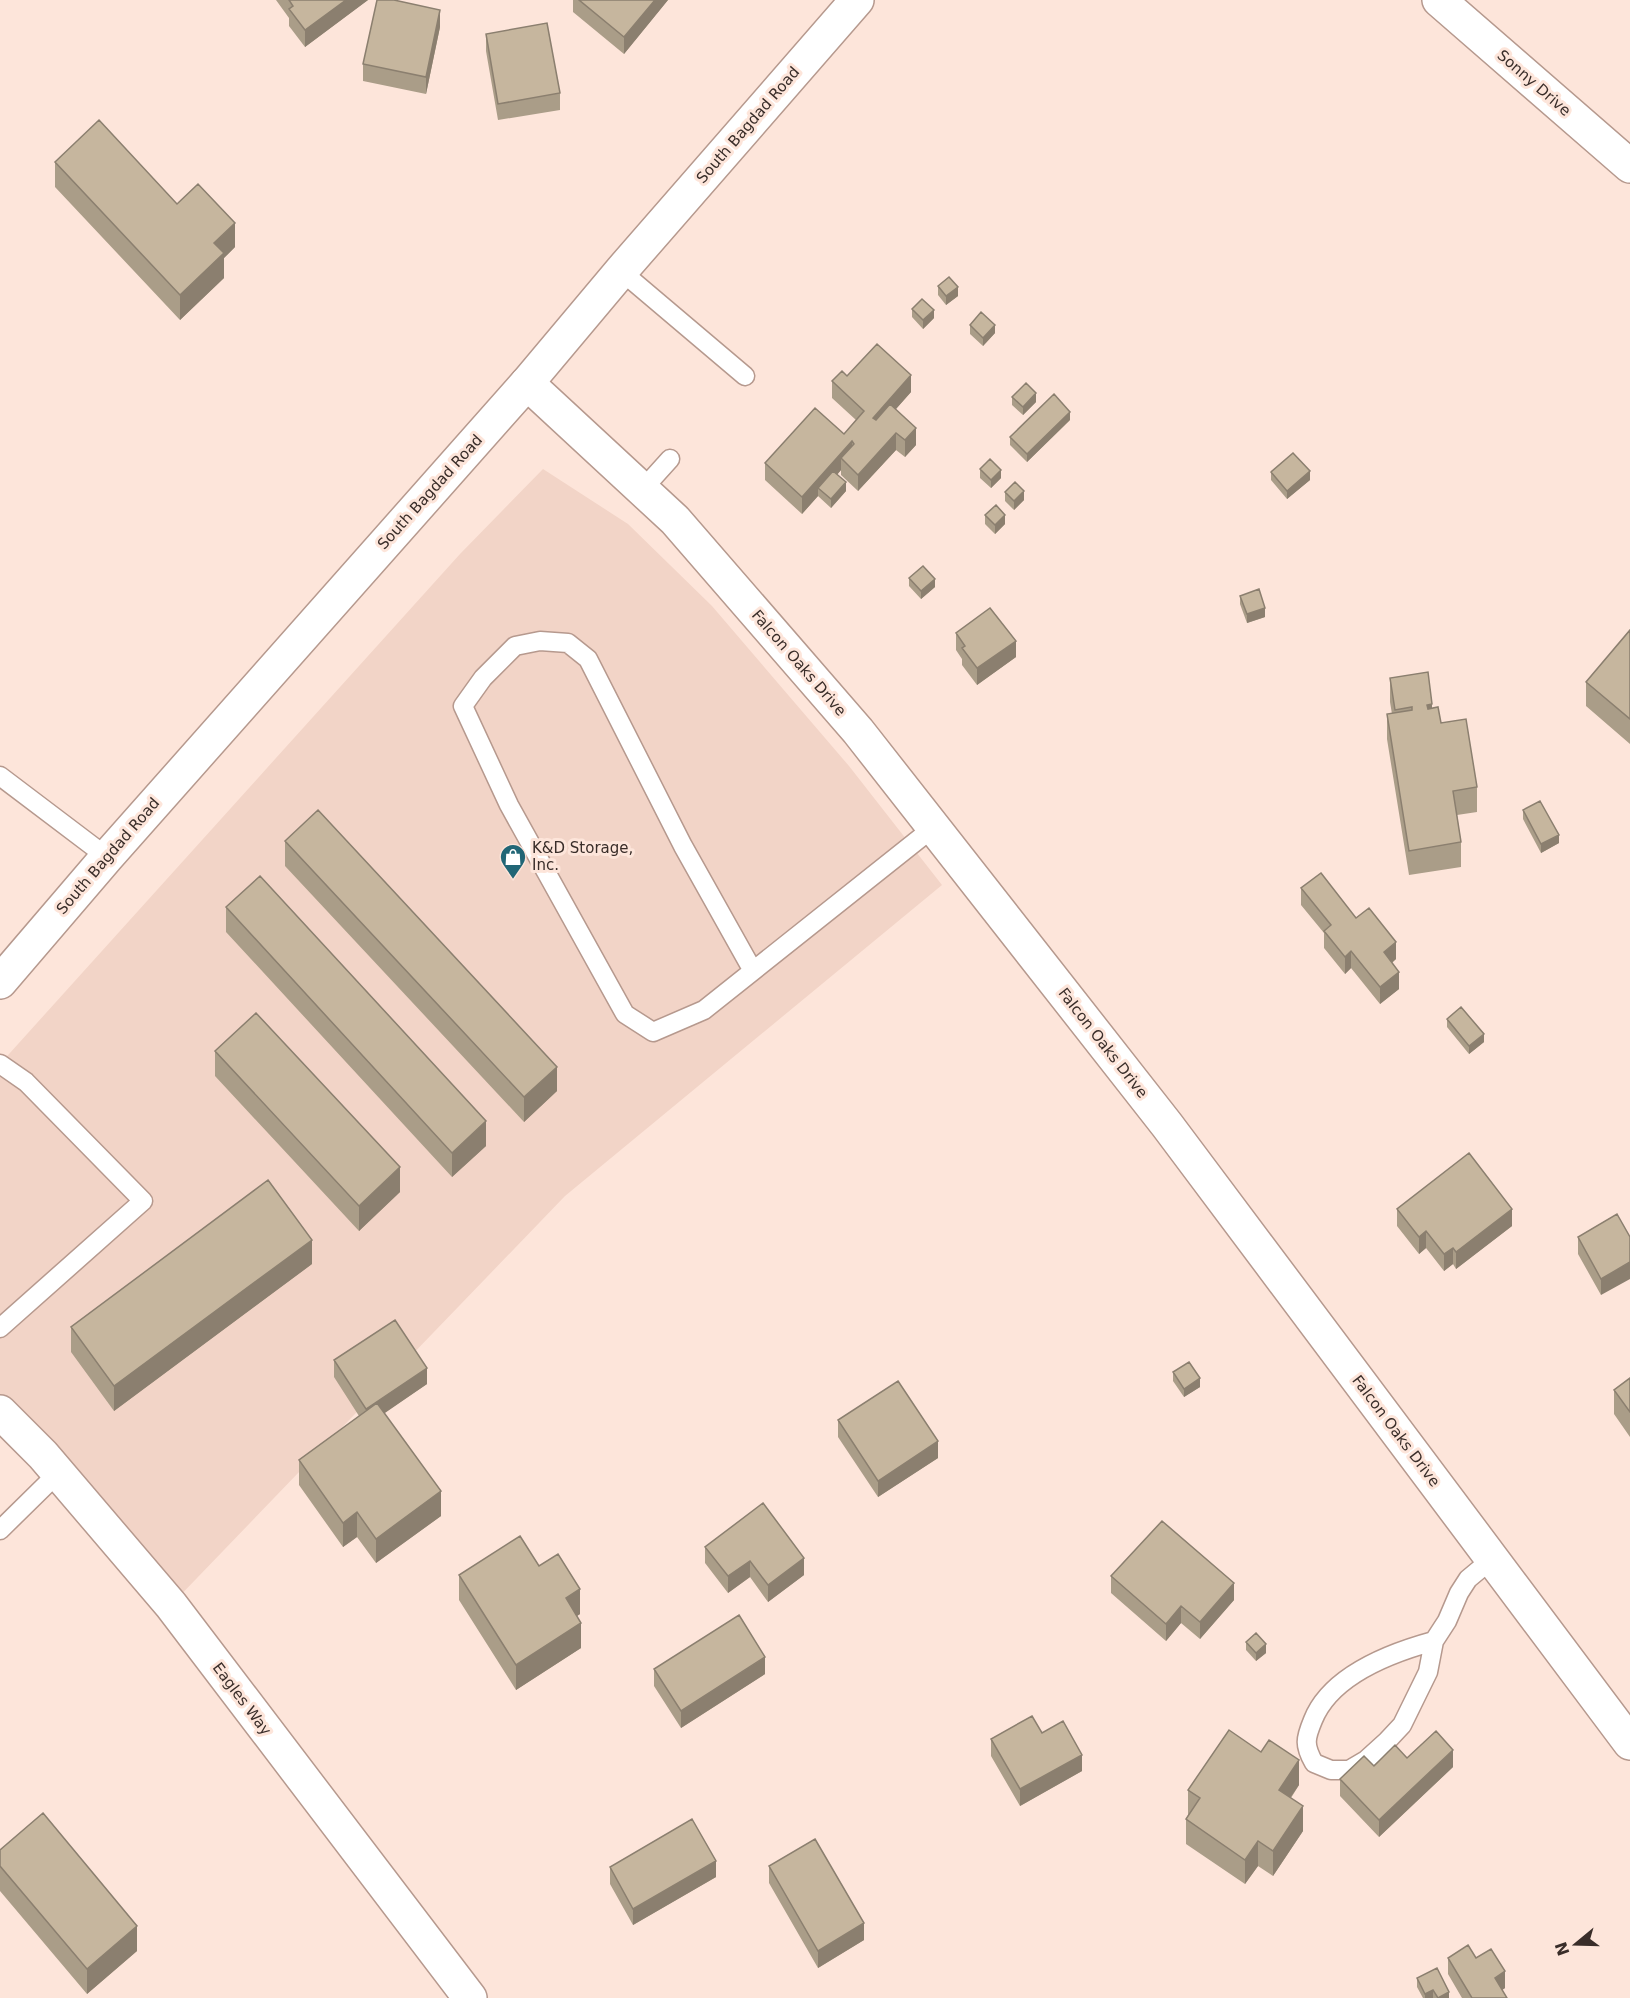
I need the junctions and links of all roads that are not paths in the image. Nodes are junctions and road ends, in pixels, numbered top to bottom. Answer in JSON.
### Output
{"nodes":[{"id":1,"x":857,"y":0,"type":"edge"},
{"id":2,"x":1439,"y":0,"type":"edge"},
{"id":3,"x":1630,"y":166,"type":"edge"},
{"id":4,"x":621,"y":271,"type":"junction"},
{"id":5,"x":745,"y":376,"type":"dead end"},
{"id":6,"x":527,"y":383,"type":"junction"},
{"id":7,"x":670,"y":459,"type":"dead end"},
{"id":8,"x":642,"y":490,"type":"junction"},
{"id":9,"x":0,"y":776,"type":"edge"},
{"id":10,"x":934,"y":826,"type":"junction"},
{"id":11,"x":107,"y":857,"type":"junction"},
{"id":12,"x":753,"y":971,"type":"junction"},
{"id":13,"x":0,"y":982,"type":"edge"},
{"id":14,"x":0,"y":1064,"type":"edge"},
{"id":15,"x":0,"y":1328,"type":"edge"},
{"id":16,"x":0,"y":1412,"type":"edge"},
{"id":17,"x":58,"y":1473,"type":"junction"},
{"id":18,"x":0,"y":1530,"type":"edge"},
{"id":19,"x":1492,"y":1559,"type":"junction"},
{"id":20,"x":1434,"y":1641,"type":"junction"},
{"id":21,"x":1630,"y":1743,"type":"edge"},
{"id":22,"x":470,"y":1998,"type":"edge"}],
"edges":[{"from":1,"to":4,"type":"street","name":"South Bagdad Road"},
{"from":2,"to":3,"type":"street","name":"Sonny Drive"},
{"from":4,"to":5,"type":"lane"},
{"from":4,"to":6,"type":"street","name":"South Bagdad Road"},
{"from":6,"to":8,"type":"street","name":"Falcon Oaks Drive"},
{"from":6,"to":11,"type":"street","name":"South Bagdad Road"},
{"from":7,"to":8,"type":"lane"},
{"from":8,"to":10,"type":"street","name":"Falcon Oaks Drive"},
{"from":9,"to":11,"type":"lane"},
{"from":10,"to":12,"type":"lane"},
{"from":10,"to":19,"type":"street","name":"Falcon Oaks Drive"},
{"from":11,"to":13,"type":"street","name":"South Bagdad Road"},
{"from":12,"to":12,"type":"lane"},
{"from":14,"to":15,"type":"lane"},
{"from":16,"to":17,"type":"street","name":"Eagles Way"},
{"from":17,"to":18,"type":"lane"},
{"from":17,"to":22,"type":"street","name":"Eagles Way"},
{"from":19,"to":20,"type":"lane"},
{"from":19,"to":21,"type":"street","name":"Falcon Oaks Drive"},
{"from":20,"to":20,"type":"lane"}]}
